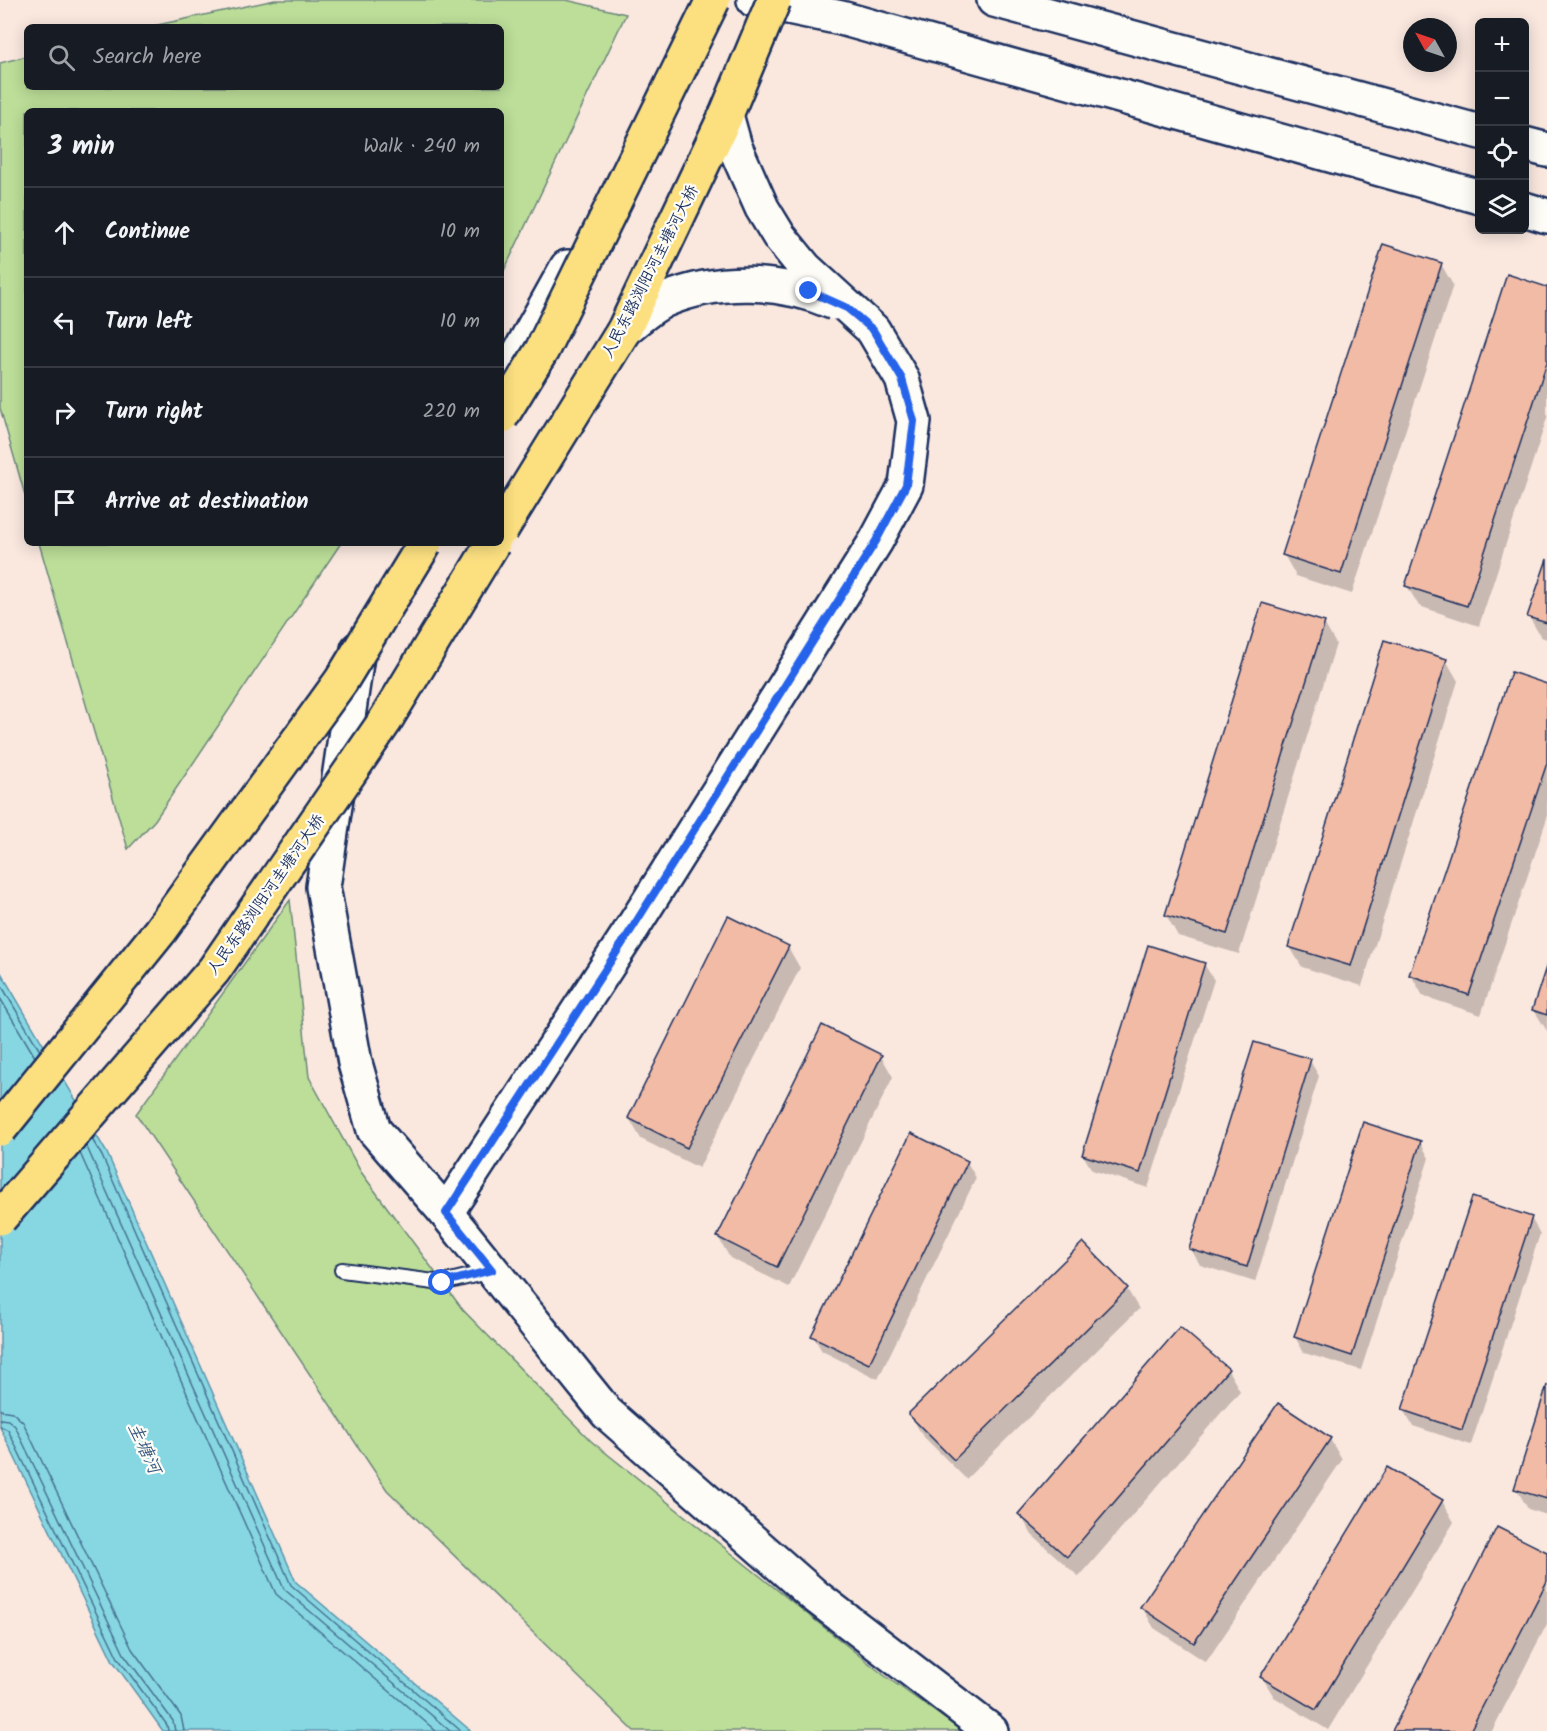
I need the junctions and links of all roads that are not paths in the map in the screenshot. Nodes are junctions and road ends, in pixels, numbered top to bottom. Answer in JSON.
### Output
{"nodes":[{"id":1,"x":714,"y":0,"type":"edge"},
{"id":2,"x":754,"y":0,"type":"edge"},
{"id":3,"x":774,"y":0,"type":"edge"},
{"id":4,"x":994,"y":0,"type":"edge"},
{"id":5,"x":726,"y":115,"type":"junction"},
{"id":6,"x":1475,"y":131,"type":"edge"},
{"id":7,"x":1529,"y":145,"type":"edge"},
{"id":8,"x":1547,"y":150,"type":"edge"},
{"id":9,"x":1475,"y":196,"type":"edge"},
{"id":10,"x":1529,"y":211,"type":"edge"},
{"id":11,"x":1547,"y":216,"type":"edge"},
{"id":12,"x":847,"y":308,"type":"junction"},
{"id":13,"x":624,"y":330,"type":"junction"},
{"id":14,"x":504,"y":381,"type":"edge"},
{"id":15,"x":504,"y":412,"type":"edge"},
{"id":16,"x":504,"y":525,"type":"edge"},
{"id":17,"x":412,"y":546,"type":"edge"},
{"id":18,"x":423,"y":546,"type":"edge"},
{"id":19,"x":491,"y":546,"type":"edge"},
{"id":20,"x":0,"y":1129,"type":"edge"},
{"id":21,"x":446,"y":1213,"type":"junction"},
{"id":22,"x":0,"y":1218,"type":"edge"},
{"id":23,"x":342,"y":1270,"type":"dead end"},
{"id":24,"x":492,"y":1270,"type":"junction"},
{"id":25,"x":991,"y":1731,"type":"edge"}],
"edges":[{"from":1,"to":14,"type":"main road"},
{"from":1,"to":15,"type":"main road","bridge":true},
{"from":2,"to":9,"type":"main road"},
{"from":3,"to":5,"type":"main road","name":"人民东路浏阳河圭塘河大桥","bridge":true},
{"from":4,"to":6,"type":"main road"},
{"from":5,"to":12,"type":"main road","bridge":true},
{"from":5,"to":13,"type":"main road","name":"人民东路浏阳河圭塘河大桥","bridge":true},
{"from":7,"to":8,"type":"main road"},
{"from":10,"to":11,"type":"main road"},
{"from":12,"to":13,"type":"main road","bridge":true},
{"from":12,"to":21,"type":"main road","bridge":true},
{"from":13,"to":16,"type":"main road","name":"人民东路浏阳河圭塘河大桥","bridge":true},
{"from":17,"to":21,"type":"main road"},
{"from":18,"to":20,"type":"main road","bridge":true},
{"from":19,"to":22,"type":"main road","name":"人民东路浏阳河圭塘河大桥","bridge":true},
{"from":21,"to":24,"type":"main road"},
{"from":23,"to":24,"type":"lane"},
{"from":24,"to":25,"type":"main road"}]}
